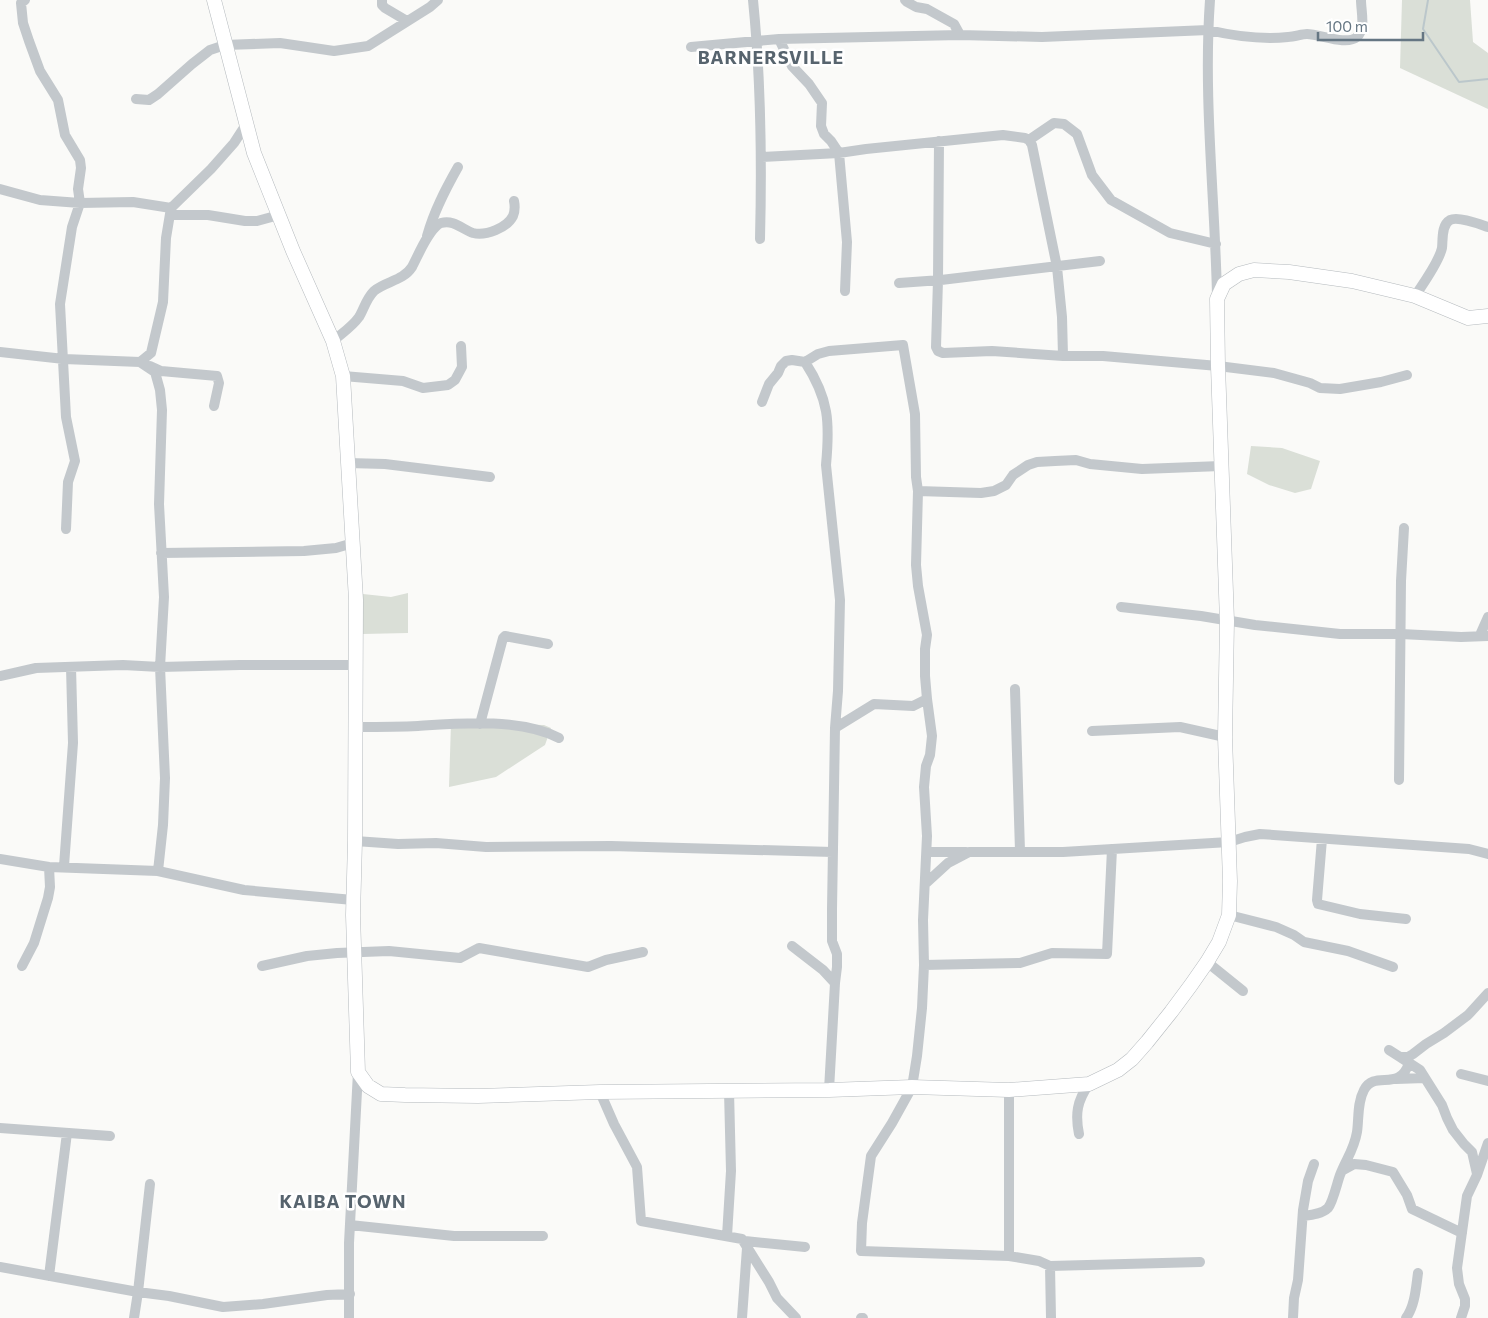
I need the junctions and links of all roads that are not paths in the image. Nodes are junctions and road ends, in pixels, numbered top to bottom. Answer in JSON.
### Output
{"nodes":[{"id":1,"x":25,"y":0,"type":"edge"},
{"id":2,"x":214,"y":0,"type":"edge"},
{"id":3,"x":382,"y":0,"type":"edge"},
{"id":4,"x":438,"y":0,"type":"edge"},
{"id":5,"x":753,"y":0,"type":"edge"},
{"id":6,"x":905,"y":0,"type":"edge"},
{"id":7,"x":1210,"y":0,"type":"edge"},
{"id":8,"x":1361,"y":0,"type":"edge"},
{"id":9,"x":406,"y":21,"type":"junction"},
{"id":10,"x":1208,"y":30,"type":"junction"},
{"id":11,"x":960,"y":35,"type":"junction"},
{"id":12,"x":779,"y":39,"type":"junction"},
{"id":13,"x":757,"y":40,"type":"junction"},
{"id":14,"x":225,"y":45,"type":"junction"},
{"id":15,"x":691,"y":47,"type":"dead end"},
{"id":16,"x":136,"y":99,"type":"dead end"},
{"id":17,"x":246,"y":123,"type":"junction"},
{"id":18,"x":1029,"y":140,"type":"junction"},
{"id":19,"x":939,"y":141,"type":"junction"},
{"id":20,"x":839,"y":153,"type":"junction"},
{"id":21,"x":762,"y":158,"type":"junction"},
{"id":22,"x":458,"y":167,"type":"dead end"},
{"id":23,"x":0,"y":188,"type":"edge"},
{"id":24,"x":514,"y":201,"type":"dead end"},
{"id":25,"x":80,"y":203,"type":"junction"},
{"id":26,"x":171,"y":211,"type":"junction"},
{"id":27,"x":279,"y":215,"type":"junction"},
{"id":28,"x":1488,"y":227,"type":"edge"},
{"id":29,"x":426,"y":239,"type":"junction"},
{"id":30,"x":760,"y":239,"type":"dead end"},
{"id":31,"x":1216,"y":244,"type":"junction"},
{"id":32,"x":1100,"y":261,"type":"dead end"},
{"id":33,"x":1057,"y":267,"type":"junction"},
{"id":34,"x":938,"y":280,"type":"junction"},
{"id":35,"x":899,"y":283,"type":"dead end"},
{"id":36,"x":845,"y":291,"type":"dead end"},
{"id":37,"x":1414,"y":296,"type":"junction"},
{"id":38,"x":1217,"y":300,"type":"junction"},
{"id":39,"x":1488,"y":316,"type":"edge"},
{"id":40,"x":333,"y":341,"type":"junction"},
{"id":41,"x":461,"y":346,"type":"dead end"},
{"id":42,"x":0,"y":352,"type":"edge"},
{"id":43,"x":1063,"y":356,"type":"junction"},
{"id":44,"x":64,"y":359,"type":"junction"},
{"id":45,"x":140,"y":362,"type":"junction"},
{"id":46,"x":805,"y":362,"type":"junction"},
{"id":47,"x":1218,"y":366,"type":"junction"},
{"id":48,"x":1407,"y":375,"type":"dead end"},
{"id":49,"x":343,"y":376,"type":"junction"},
{"id":50,"x":762,"y":402,"type":"dead end"},
{"id":51,"x":214,"y":406,"type":"dead end"},
{"id":52,"x":348,"y":463,"type":"junction"},
{"id":53,"x":1221,"y":466,"type":"junction"},
{"id":54,"x":490,"y":477,"type":"dead end"},
{"id":55,"x":918,"y":491,"type":"junction"},
{"id":56,"x":1404,"y":528,"type":"dead end"},
{"id":57,"x":66,"y":529,"type":"dead end"},
{"id":58,"x":353,"y":543,"type":"junction"},
{"id":59,"x":161,"y":553,"type":"junction"},
{"id":60,"x":1121,"y":607,"type":"dead end"},
{"id":61,"x":1488,"y":617,"type":"edge"},
{"id":62,"x":1227,"y":621,"type":"junction"},
{"id":63,"x":1401,"y":634,"type":"junction"},
{"id":64,"x":1484,"y":636,"type":"edge"},
{"id":65,"x":548,"y":644,"type":"dead end"},
{"id":66,"x":355,"y":665,"type":"junction"},
{"id":67,"x":71,"y":667,"type":"junction"},
{"id":68,"x":160,"y":667,"type":"junction"},
{"id":69,"x":0,"y":676,"type":"edge"},
{"id":70,"x":1015,"y":689,"type":"dead end"},
{"id":71,"x":927,"y":699,"type":"junction"},
{"id":72,"x":480,"y":724,"type":"junction"},
{"id":73,"x":356,"y":727,"type":"junction"},
{"id":74,"x":835,"y":728,"type":"junction"},
{"id":75,"x":1092,"y":731,"type":"dead end"},
{"id":76,"x":1225,"y":737,"type":"junction"},
{"id":77,"x":559,"y":738,"type":"dead end"},
{"id":78,"x":1399,"y":780,"type":"dead end"},
{"id":79,"x":1322,"y":838,"type":"junction"},
{"id":80,"x":355,"y":841,"type":"junction"},
{"id":81,"x":1229,"y":842,"type":"junction"},
{"id":82,"x":1112,"y":849,"type":"junction"},
{"id":83,"x":1020,"y":851,"type":"junction"},
{"id":84,"x":833,"y":852,"type":"junction"},
{"id":85,"x":927,"y":852,"type":"junction"},
{"id":86,"x":969,"y":852,"type":"junction"},
{"id":87,"x":1488,"y":854,"type":"edge"},
{"id":88,"x":0,"y":859,"type":"edge"},
{"id":89,"x":64,"y":866,"type":"junction"},
{"id":90,"x":49,"y":867,"type":"junction"},
{"id":91,"x":158,"y":871,"type":"junction"},
{"id":92,"x":925,"y":884,"type":"junction"},
{"id":93,"x":353,"y":900,"type":"junction"},
{"id":94,"x":1229,"y":915,"type":"junction"},
{"id":95,"x":1406,"y":919,"type":"dead end"},
{"id":96,"x":792,"y":946,"type":"dead end"},
{"id":97,"x":355,"y":952,"type":"junction"},
{"id":98,"x":643,"y":952,"type":"dead end"},
{"id":99,"x":1207,"y":962,"type":"junction"},
{"id":100,"x":924,"y":965,"type":"junction"},
{"id":101,"x":22,"y":966,"type":"dead end"},
{"id":102,"x":262,"y":966,"type":"dead end"},
{"id":103,"x":1393,"y":967,"type":"dead end"},
{"id":104,"x":835,"y":983,"type":"junction"},
{"id":105,"x":1243,"y":991,"type":"dead end"},
{"id":106,"x":1488,"y":993,"type":"edge"},
{"id":107,"x":1389,"y":1050,"type":"dead end"},
{"id":108,"x":1400,"y":1057,"type":"junction"},
{"id":109,"x":1409,"y":1063,"type":"junction"},
{"id":110,"x":358,"y":1072,"type":"junction"},
{"id":111,"x":1461,"y":1074,"type":"dead end"},
{"id":112,"x":1425,"y":1078,"type":"junction"},
{"id":113,"x":1395,"y":1079,"type":"junction"},
{"id":114,"x":1488,"y":1081,"type":"edge"},
{"id":115,"x":1089,"y":1084,"type":"junction"},
{"id":116,"x":912,"y":1087,"type":"junction"},
{"id":117,"x":829,"y":1090,"type":"junction"},
{"id":118,"x":1009,"y":1090,"type":"junction"},
{"id":119,"x":728,"y":1091,"type":"junction"},
{"id":120,"x":600,"y":1092,"type":"junction"},
{"id":121,"x":0,"y":1128,"type":"edge"},
{"id":122,"x":68,"y":1134,"type":"junction"},
{"id":123,"x":1079,"y":1134,"type":"dead end"},
{"id":124,"x":110,"y":1136,"type":"dead end"},
{"id":125,"x":1488,"y":1143,"type":"edge"},
{"id":126,"x":1314,"y":1164,"type":"dead end"},
{"id":127,"x":1342,"y":1170,"type":"junction"},
{"id":128,"x":1477,"y":1175,"type":"junction"},
{"id":129,"x":150,"y":1184,"type":"dead end"},
{"id":130,"x":1303,"y":1216,"type":"junction"},
{"id":131,"x":350,"y":1225,"type":"junction"},
{"id":132,"x":1462,"y":1233,"type":"junction"},
{"id":133,"x":543,"y":1236,"type":"dead end"},
{"id":134,"x":727,"y":1236,"type":"junction"},
{"id":135,"x":746,"y":1245,"type":"junction"},
{"id":136,"x":805,"y":1247,"type":"dead end"},
{"id":137,"x":1009,"y":1256,"type":"junction"},
{"id":138,"x":1200,"y":1262,"type":"dead end"},
{"id":139,"x":1050,"y":1266,"type":"junction"},
{"id":140,"x":0,"y":1267,"type":"edge"},
{"id":141,"x":1418,"y":1272,"type":"dead end"},
{"id":142,"x":49,"y":1276,"type":"junction"},
{"id":143,"x":138,"y":1292,"type":"junction"},
{"id":144,"x":350,"y":1294,"type":"junction"},
{"id":145,"x":134,"y":1318,"type":"edge"},
{"id":146,"x":348,"y":1318,"type":"edge"},
{"id":147,"x":742,"y":1318,"type":"edge"},
{"id":148,"x":796,"y":1318,"type":"edge"},
{"id":149,"x":1051,"y":1318,"type":"edge"},
{"id":150,"x":1294,"y":1318,"type":"edge"},
{"id":151,"x":1406,"y":1318,"type":"edge"},
{"id":152,"x":1461,"y":1318,"type":"edge"}],
"edges":[{"from":1,"to":25,"type":"street"},
{"from":2,"to":14,"type":"main road"},
{"from":3,"to":9,"type":"street"},
{"from":4,"to":9,"type":"street"},
{"from":5,"to":13,"type":"street"},
{"from":6,"to":11,"type":"street"},
{"from":7,"to":10,"type":"street"},
{"from":8,"to":10,"type":"street"},
{"from":9,"to":14,"type":"street"},
{"from":10,"to":11,"type":"street"},
{"from":10,"to":31,"type":"street"},
{"from":11,"to":12,"type":"street"},
{"from":12,"to":13,"type":"street"},
{"from":12,"to":20,"type":"street"},
{"from":13,"to":15,"type":"street"},
{"from":13,"to":21,"type":"street"},
{"from":14,"to":16,"type":"street"},
{"from":14,"to":17,"type":"main road"},
{"from":17,"to":26,"type":"street"},
{"from":17,"to":27,"type":"main road"},
{"from":18,"to":19,"type":"street"},
{"from":18,"to":31,"type":"street"},
{"from":18,"to":33,"type":"street"},
{"from":19,"to":20,"type":"street"},
{"from":19,"to":34,"type":"street"},
{"from":20,"to":21,"type":"street"},
{"from":20,"to":36,"type":"street"},
{"from":21,"to":30,"type":"street"},
{"from":22,"to":29,"type":"street"},
{"from":23,"to":25,"type":"street"},
{"from":24,"to":29,"type":"street"},
{"from":25,"to":26,"type":"street"},
{"from":25,"to":44,"type":"street"},
{"from":26,"to":27,"type":"street"},
{"from":26,"to":45,"type":"street"},
{"from":27,"to":40,"type":"main road"},
{"from":28,"to":37,"type":"street"},
{"from":29,"to":40,"type":"street"},
{"from":31,"to":38,"type":"street"},
{"from":32,"to":33,"type":"street"},
{"from":33,"to":34,"type":"street"},
{"from":33,"to":43,"type":"street"},
{"from":34,"to":35,"type":"street"},
{"from":34,"to":43,"type":"street"},
{"from":37,"to":38,"type":"main road"},
{"from":37,"to":39,"type":"main road"},
{"from":38,"to":47,"type":"main road"},
{"from":40,"to":49,"type":"main road"},
{"from":41,"to":49,"type":"street"},
{"from":42,"to":44,"type":"street"},
{"from":43,"to":47,"type":"street"},
{"from":44,"to":45,"type":"street"},
{"from":44,"to":57,"type":"street"},
{"from":45,"to":51,"type":"street"},
{"from":45,"to":59,"type":"street"},
{"from":46,"to":50,"type":"street"},
{"from":46,"to":55,"type":"street"},
{"from":46,"to":74,"type":"street"},
{"from":47,"to":48,"type":"street"},
{"from":47,"to":53,"type":"main road"},
{"from":49,"to":52,"type":"main road"},
{"from":52,"to":54,"type":"street"},
{"from":52,"to":58,"type":"main road"},
{"from":53,"to":55,"type":"street"},
{"from":53,"to":62,"type":"main road"},
{"from":55,"to":71,"type":"street"},
{"from":56,"to":63,"type":"street"},
{"from":58,"to":59,"type":"street"},
{"from":58,"to":66,"type":"main road"},
{"from":59,"to":68,"type":"street"},
{"from":60,"to":62,"type":"street"},
{"from":61,"to":64,"type":"street"},
{"from":62,"to":63,"type":"street"},
{"from":62,"to":76,"type":"main road"},
{"from":63,"to":64,"type":"street"},
{"from":63,"to":78,"type":"street"},
{"from":65,"to":72,"type":"street"},
{"from":66,"to":68,"type":"street"},
{"from":66,"to":73,"type":"main road"},
{"from":67,"to":68,"type":"street"},
{"from":67,"to":69,"type":"street"},
{"from":67,"to":89,"type":"street"},
{"from":68,"to":91,"type":"street"},
{"from":70,"to":83,"type":"street"},
{"from":71,"to":74,"type":"street"},
{"from":71,"to":85,"type":"street"},
{"from":72,"to":73,"type":"street"},
{"from":72,"to":77,"type":"street"},
{"from":73,"to":80,"type":"main road"},
{"from":74,"to":84,"type":"street"},
{"from":75,"to":76,"type":"street"},
{"from":76,"to":81,"type":"main road"},
{"from":79,"to":81,"type":"street"},
{"from":79,"to":87,"type":"street"},
{"from":79,"to":95,"type":"street"},
{"from":80,"to":84,"type":"street"},
{"from":80,"to":93,"type":"main road"},
{"from":81,"to":82,"type":"street"},
{"from":81,"to":94,"type":"main road"},
{"from":82,"to":83,"type":"street"},
{"from":82,"to":100,"type":"street"},
{"from":83,"to":86,"type":"street"},
{"from":84,"to":104,"type":"street"},
{"from":85,"to":86,"type":"street"},
{"from":85,"to":92,"type":"street"},
{"from":86,"to":92,"type":"street"},
{"from":88,"to":90,"type":"street"},
{"from":89,"to":90,"type":"street"},
{"from":89,"to":91,"type":"street"},
{"from":90,"to":101,"type":"street"},
{"from":91,"to":93,"type":"street"},
{"from":92,"to":100,"type":"street"},
{"from":93,"to":97,"type":"main road"},
{"from":94,"to":99,"type":"main road"},
{"from":94,"to":103,"type":"street"},
{"from":96,"to":104,"type":"street"},
{"from":97,"to":98,"type":"street"},
{"from":97,"to":102,"type":"street"},
{"from":97,"to":110,"type":"main road"},
{"from":99,"to":105,"type":"street"},
{"from":99,"to":115,"type":"main road"},
{"from":100,"to":116,"type":"street"},
{"from":104,"to":117,"type":"street"},
{"from":106,"to":108,"type":"street"},
{"from":107,"to":108,"type":"street"},
{"from":108,"to":109,"type":"street"},
{"from":109,"to":112,"type":"street"},
{"from":109,"to":113,"type":"street"},
{"from":110,"to":120,"type":"main road"},
{"from":110,"to":131,"type":"street"},
{"from":111,"to":114,"type":"street"},
{"from":112,"to":113,"type":"street"},
{"from":112,"to":128,"type":"street"},
{"from":113,"to":127,"type":"street"},
{"from":115,"to":118,"type":"main road"},
{"from":115,"to":123,"type":"street"},
{"from":116,"to":117,"type":"main road"},
{"from":116,"to":118,"type":"main road"},
{"from":116,"to":137,"type":"street"},
{"from":117,"to":119,"type":"main road"},
{"from":118,"to":137,"type":"street"},
{"from":119,"to":120,"type":"main road"},
{"from":119,"to":134,"type":"street"},
{"from":120,"to":134,"type":"street"},
{"from":121,"to":122,"type":"street"},
{"from":122,"to":124,"type":"street"},
{"from":122,"to":142,"type":"street"},
{"from":125,"to":128,"type":"street"},
{"from":126,"to":130,"type":"street"},
{"from":127,"to":130,"type":"street"},
{"from":127,"to":132,"type":"street"},
{"from":128,"to":132,"type":"street"},
{"from":129,"to":143,"type":"street"},
{"from":130,"to":150,"type":"street"},
{"from":131,"to":133,"type":"street"},
{"from":131,"to":144,"type":"street"},
{"from":132,"to":152,"type":"street"},
{"from":134,"to":135,"type":"street"},
{"from":135,"to":136,"type":"street"},
{"from":135,"to":147,"type":"street"},
{"from":135,"to":148,"type":"street"},
{"from":137,"to":139,"type":"street"},
{"from":138,"to":139,"type":"street"},
{"from":139,"to":149,"type":"street"},
{"from":140,"to":142,"type":"street"},
{"from":141,"to":151,"type":"street"},
{"from":142,"to":143,"type":"street"},
{"from":143,"to":144,"type":"street"},
{"from":143,"to":145,"type":"street"},
{"from":144,"to":146,"type":"street"}]}
